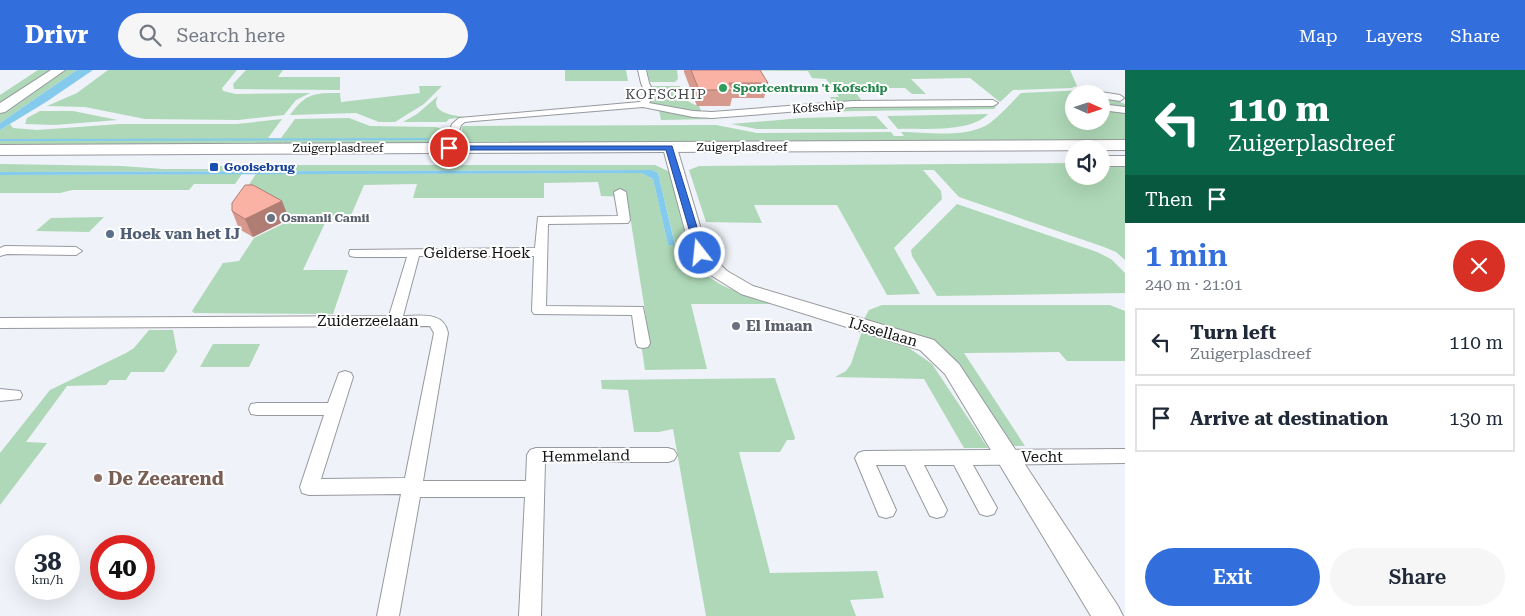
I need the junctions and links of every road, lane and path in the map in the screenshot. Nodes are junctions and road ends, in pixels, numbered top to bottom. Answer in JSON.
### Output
{"nodes":[{"id":1,"x":59,"y":70,"type":"edge"},
{"id":2,"x":642,"y":70,"type":"edge"},
{"id":3,"x":1110,"y":96,"type":"edge"},
{"id":4,"x":1120,"y":98,"type":"dead end"},
{"id":5,"x":993,"y":103,"type":"dead end"},
{"id":6,"x":643,"y":104,"type":"junction"},
{"id":7,"x":1110,"y":108,"type":"edge"},
{"id":8,"x":0,"y":109,"type":"edge"},
{"id":9,"x":1125,"y":110,"type":"edge"},
{"id":10,"x":1125,"y":145,"type":"edge"},
{"id":11,"x":0,"y":150,"type":"edge"},
{"id":12,"x":672,"y":154,"type":"junction"},
{"id":13,"x":447,"y":155,"type":"junction"},
{"id":14,"x":1125,"y":160,"type":"edge"},
{"id":15,"x":980,"y":161,"type":"dead end"},
{"id":16,"x":1110,"y":161,"type":"edge"},
{"id":17,"x":0,"y":162,"type":"edge"},
{"id":18,"x":620,"y":192,"type":"dead end"},
{"id":19,"x":76,"y":251,"type":"dead end"},
{"id":20,"x":0,"y":252,"type":"edge"},
{"id":21,"x":541,"y":252,"type":"junction"},
{"id":22,"x":355,"y":253,"type":"dead end"},
{"id":23,"x":414,"y":253,"type":"junction"},
{"id":24,"x":395,"y":320,"type":"junction"},
{"id":25,"x":0,"y":323,"type":"edge"},
{"id":26,"x":643,"y":343,"type":"dead end"},
{"id":27,"x":345,"y":377,"type":"dead end"},
{"id":28,"x":257,"y":409,"type":"dead end"},
{"id":29,"x":334,"y":409,"type":"junction"},
{"id":30,"x":668,"y":454,"type":"dead end"},
{"id":31,"x":1125,"y":456,"type":"edge"},
{"id":32,"x":959,"y":457,"type":"junction"},
{"id":33,"x":1007,"y":457,"type":"junction"},
{"id":34,"x":911,"y":458,"type":"junction"},
{"id":35,"x":411,"y":487,"type":"junction"},
{"id":36,"x":535,"y":489,"type":"junction"},
{"id":37,"x":987,"y":508,"type":"dead end"},
{"id":38,"x":886,"y":510,"type":"dead end"},
{"id":39,"x":937,"y":510,"type":"dead end"},
{"id":40,"x":388,"y":616,"type":"edge"},
{"id":41,"x":530,"y":616,"type":"edge"},
{"id":42,"x":1108,"y":616,"type":"edge"}],
"edges":[{"from":1,"to":8,"type":"main road"},
{"from":2,"to":6,"type":"street"},
{"from":3,"to":4,"type":"street"},
{"from":5,"to":6,"type":"street","name":"Kofschip"},
{"from":6,"to":13,"type":"street","name":"Kofschip"},
{"from":7,"to":9,"type":"street"},
{"from":10,"to":12,"type":"main road","name":"Zuigerplasdreef"},
{"from":11,"to":13,"type":"main road","name":"Zuigerplasdreef"},
{"from":12,"to":13,"type":"main road","name":"Zuigerplasdreef"},
{"from":12,"to":15,"type":"main road","name":"Zuigerplasdreef"},
{"from":12,"to":33,"type":"street","name":"IJssellaan"},
{"from":13,"to":17,"type":"main road","name":"Zuigerplasdreef"},
{"from":14,"to":16,"type":"main road"},
{"from":18,"to":21,"type":"street","name":"Gelderse Hoek"},
{"from":19,"to":20,"type":"street"},
{"from":21,"to":23,"type":"street","name":"Gelderse Hoek"},
{"from":21,"to":26,"type":"street","name":"Gelderse Hoek"},
{"from":22,"to":23,"type":"street","name":"Gelderse Hoek"},
{"from":23,"to":24,"type":"street","name":"Gelderse Hoek"},
{"from":24,"to":25,"type":"street","name":"Zuiderzeelaan"},
{"from":24,"to":35,"type":"street","name":"Zuiderzeelaan"},
{"from":27,"to":29,"type":"street"},
{"from":28,"to":29,"type":"street"},
{"from":29,"to":35,"type":"street"},
{"from":30,"to":36,"type":"street","name":"Hemmeland"},
{"from":31,"to":33,"type":"street","name":"Vecht"},
{"from":32,"to":33,"type":"street","name":"Vecht"},
{"from":32,"to":34,"type":"street","name":"Vecht"},
{"from":32,"to":37,"type":"street"},
{"from":33,"to":42,"type":"street","name":"IJssellaan"},
{"from":34,"to":38,"type":"street","name":"Vecht"},
{"from":34,"to":39,"type":"street"},
{"from":35,"to":36,"type":"street"},
{"from":35,"to":40,"type":"street","name":"Zuiderzeelaan"},
{"from":36,"to":41,"type":"street","name":"Hemmeland"}]}
